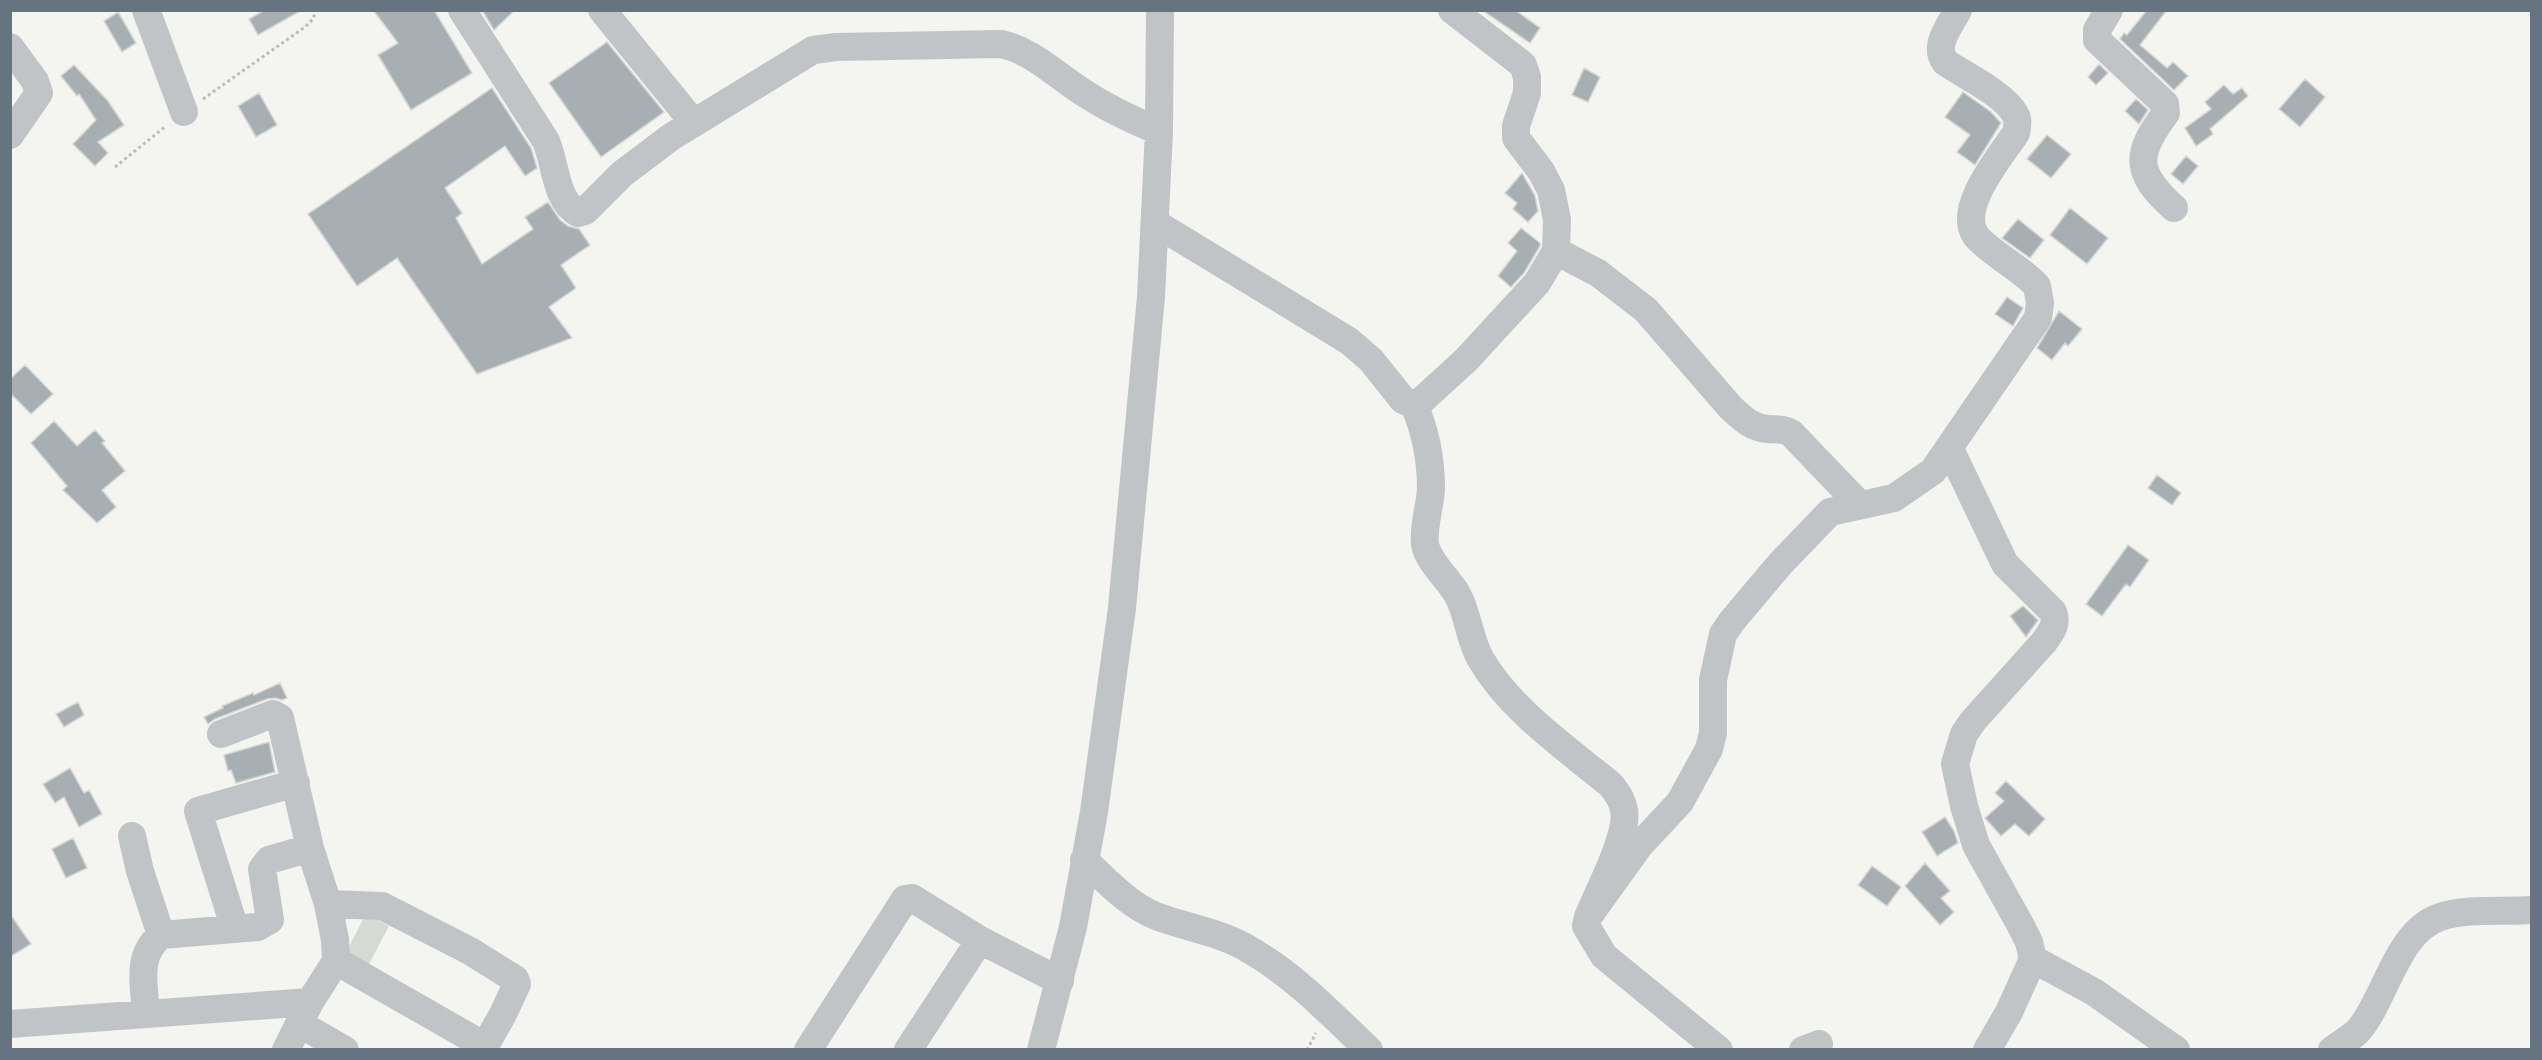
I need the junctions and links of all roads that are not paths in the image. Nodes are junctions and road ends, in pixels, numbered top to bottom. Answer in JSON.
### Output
{"nodes":[{"id":1,"x":146,"y":10,"type":"edge"},
{"id":2,"x":462,"y":10,"type":"edge"},
{"id":3,"x":602,"y":10,"type":"edge"},
{"id":4,"x":1160,"y":10,"type":"edge"},
{"id":5,"x":1452,"y":10,"type":"edge"},
{"id":6,"x":1958,"y":10,"type":"edge"},
{"id":7,"x":2109,"y":10,"type":"edge"},
{"id":8,"x":10,"y":46,"type":"edge"},
{"id":9,"x":184,"y":112,"type":"road end"},
{"id":10,"x":693,"y":123,"type":"junction"},
{"id":11,"x":1159,"y":131,"type":"junction"},
{"id":12,"x":10,"y":135,"type":"edge"},
{"id":13,"x":2174,"y":208,"type":"dead end"},
{"id":14,"x":1155,"y":223,"type":"junction"},
{"id":15,"x":1556,"y":251,"type":"junction"},
{"id":16,"x":1414,"y":405,"type":"junction"},
{"id":17,"x":1950,"y":449,"type":"junction"},
{"id":18,"x":1860,"y":505,"type":"junction"},
{"id":19,"x":220,"y":734,"type":"dead end"},
{"id":20,"x":296,"y":783,"type":"junction"},
{"id":21,"x":132,"y":836,"type":"dead end"},
{"id":22,"x":310,"y":848,"type":"junction"},
{"id":23,"x":1084,"y":860,"type":"junction"},
{"id":24,"x":328,"y":904,"type":"junction"},
{"id":25,"x":2532,"y":910,"type":"edge"},
{"id":26,"x":1588,"y":917,"type":"junction"},
{"id":27,"x":234,"y":929,"type":"junction"},
{"id":28,"x":161,"y":935,"type":"junction"},
{"id":29,"x":980,"y":940,"type":"junction"},
{"id":30,"x":2033,"y":959,"type":"junction"},
{"id":31,"x":336,"y":962,"type":"junction"},
{"id":32,"x":1060,"y":981,"type":"junction"},
{"id":33,"x":146,"y":1013,"type":"junction"},
{"id":34,"x":305,"y":1013,"type":"junction"},
{"id":35,"x":10,"y":1024,"type":"edge"},
{"id":36,"x":484,"y":1048,"type":"edge"},
{"id":37,"x":286,"y":1050,"type":"edge"},
{"id":38,"x":345,"y":1050,"type":"edge"},
{"id":39,"x":808,"y":1050,"type":"edge"},
{"id":40,"x":908,"y":1050,"type":"edge"},
{"id":41,"x":1041,"y":1050,"type":"edge"},
{"id":42,"x":1369,"y":1050,"type":"edge"},
{"id":43,"x":1719,"y":1050,"type":"edge"},
{"id":44,"x":1803,"y":1050,"type":"edge"},
{"id":45,"x":1815,"y":1050,"type":"edge"},
{"id":46,"x":1987,"y":1050,"type":"edge"},
{"id":47,"x":2176,"y":1050,"type":"edge"},
{"id":48,"x":2332,"y":1050,"type":"edge"}],
"edges":[{"from":1,"to":9,"type":"street"},
{"from":2,"to":10,"type":"street"},
{"from":3,"to":10,"type":"street"},
{"from":4,"to":11,"type":"street"},
{"from":5,"to":15,"type":"street"},
{"from":6,"to":17,"type":"street"},
{"from":7,"to":13,"type":"street"},
{"from":8,"to":12,"type":"street"},
{"from":10,"to":11,"type":"street"},
{"from":11,"to":14,"type":"street"},
{"from":14,"to":16,"type":"street"},
{"from":14,"to":23,"type":"street"},
{"from":15,"to":16,"type":"street"},
{"from":15,"to":18,"type":"street"},
{"from":16,"to":26,"type":"street"},
{"from":17,"to":18,"type":"street"},
{"from":17,"to":30,"type":"street"},
{"from":18,"to":26,"type":"street"},
{"from":19,"to":20,"type":"street"},
{"from":20,"to":22,"type":"street"},
{"from":20,"to":27,"type":"street"},
{"from":21,"to":28,"type":"street"},
{"from":22,"to":24,"type":"street"},
{"from":22,"to":27,"type":"street"},
{"from":23,"to":32,"type":"street"},
{"from":23,"to":42,"type":"street"},
{"from":24,"to":31,"type":"street"},
{"from":24,"to":36,"type":"street"},
{"from":25,"to":48,"type":"street"},
{"from":26,"to":43,"type":"street"},
{"from":27,"to":28,"type":"street"},
{"from":28,"to":33,"type":"street"},
{"from":29,"to":32,"type":"street"},
{"from":29,"to":39,"type":"street"},
{"from":29,"to":40,"type":"street"},
{"from":30,"to":46,"type":"street"},
{"from":30,"to":47,"type":"street"},
{"from":31,"to":34,"type":"street"},
{"from":31,"to":36,"type":"street"},
{"from":32,"to":41,"type":"street"},
{"from":33,"to":34,"type":"street"},
{"from":33,"to":35,"type":"street"},
{"from":34,"to":37,"type":"street"},
{"from":34,"to":38,"type":"street"},
{"from":44,"to":45,"type":"street"}]}
